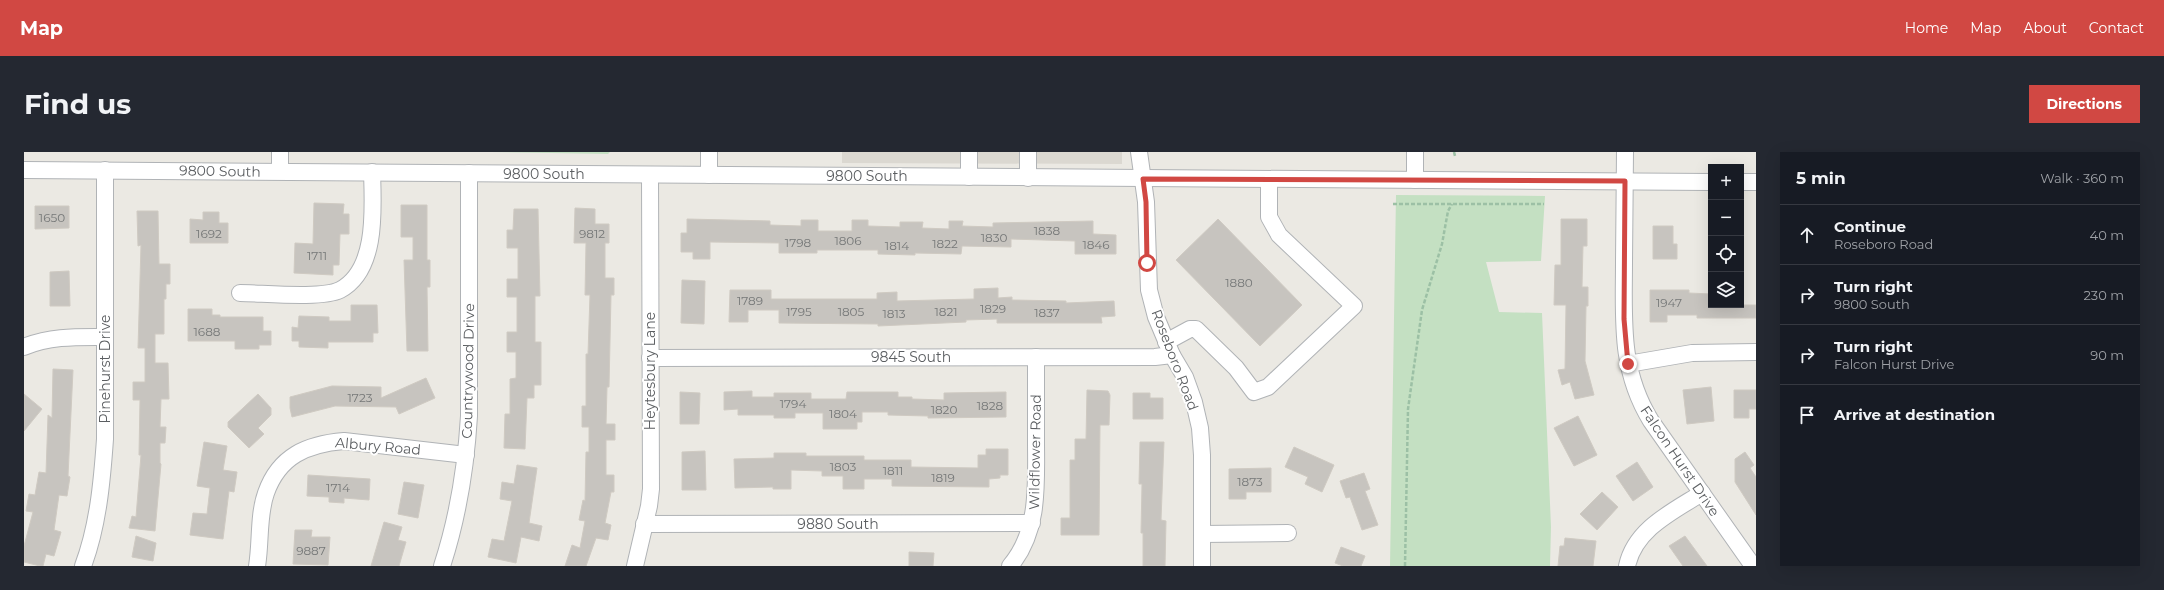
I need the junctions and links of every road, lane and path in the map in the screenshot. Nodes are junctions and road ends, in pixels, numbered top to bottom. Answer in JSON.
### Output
{"nodes":[{"id":1,"x":280,"y":152,"type":"edge"},
{"id":2,"x":709,"y":152,"type":"edge"},
{"id":3,"x":969,"y":152,"type":"edge"},
{"id":4,"x":1028,"y":152,"type":"edge"},
{"id":5,"x":1139,"y":152,"type":"edge"},
{"id":6,"x":1415,"y":152,"type":"edge"},
{"id":7,"x":1454,"y":152,"type":"edge"},
{"id":8,"x":1625,"y":152,"type":"edge"},
{"id":9,"x":1455,"y":156,"type":"dead end"},
{"id":10,"x":24,"y":170,"type":"edge"},
{"id":11,"x":105,"y":170,"type":"junction"},
{"id":12,"x":280,"y":171,"type":"junction"},
{"id":13,"x":372,"y":172,"type":"junction"},
{"id":14,"x":469,"y":173,"type":"junction"},
{"id":15,"x":650,"y":175,"type":"junction"},
{"id":16,"x":709,"y":175,"type":"junction"},
{"id":17,"x":969,"y":177,"type":"junction"},
{"id":18,"x":1028,"y":178,"type":"junction"},
{"id":19,"x":1143,"y":179,"type":"junction"},
{"id":20,"x":1269,"y":180,"type":"junction"},
{"id":21,"x":1415,"y":180,"type":"junction"},
{"id":22,"x":1625,"y":181,"type":"junction"},
{"id":23,"x":1708,"y":182,"type":"edge"},
{"id":24,"x":1744,"y":182,"type":"edge"},
{"id":25,"x":1756,"y":182,"type":"edge"},
{"id":26,"x":1393,"y":204,"type":"dead end"},
{"id":27,"x":1452,"y":204,"type":"junction"},
{"id":28,"x":1544,"y":204,"type":"dead end"},
{"id":29,"x":240,"y":293,"type":"dead end"},
{"id":30,"x":105,"y":337,"type":"junction"},
{"id":31,"x":24,"y":347,"type":"edge"},
{"id":32,"x":1169,"y":348,"type":"junction"},
{"id":33,"x":1756,"y":352,"type":"edge"},
{"id":34,"x":1036,"y":357,"type":"junction"},
{"id":35,"x":650,"y":358,"type":"junction"},
{"id":36,"x":1628,"y":364,"type":"junction"},
{"id":37,"x":466,"y":455,"type":"junction"},
{"id":38,"x":1702,"y":493,"type":"junction"},
{"id":39,"x":1032,"y":523,"type":"junction"},
{"id":40,"x":644,"y":524,"type":"junction"},
{"id":41,"x":1288,"y":533,"type":"dead end"},
{"id":42,"x":1202,"y":534,"type":"junction"},
{"id":43,"x":83,"y":566,"type":"edge"},
{"id":44,"x":257,"y":566,"type":"edge"},
{"id":45,"x":442,"y":566,"type":"edge"},
{"id":46,"x":635,"y":566,"type":"edge"},
{"id":47,"x":1010,"y":566,"type":"edge"},
{"id":48,"x":1202,"y":566,"type":"edge"},
{"id":49,"x":1405,"y":566,"type":"edge"},
{"id":50,"x":1627,"y":566,"type":"edge"},
{"id":51,"x":1753,"y":566,"type":"edge"}],
"edges":[{"from":1,"to":12,"type":"street"},
{"from":2,"to":16,"type":"street"},
{"from":3,"to":17,"type":"street"},
{"from":4,"to":18,"type":"street"},
{"from":5,"to":19,"type":"street","name":"Roseboro Road"},
{"from":6,"to":21,"type":"street"},
{"from":7,"to":9,"type":"path"},
{"from":8,"to":22,"type":"street","name":"Falcon Hurst Drive"},
{"from":10,"to":11,"type":"street","name":"9800 South"},
{"from":11,"to":12,"type":"street","name":"9800 South"},
{"from":11,"to":30,"type":"street","name":"Pinehurst Drive"},
{"from":12,"to":13,"type":"street","name":"9800 South"},
{"from":13,"to":14,"type":"street","name":"9800 South"},
{"from":13,"to":29,"type":"street"},
{"from":14,"to":15,"type":"street","name":"9800 South"},
{"from":14,"to":37,"type":"street","name":"Countrywood Drive"},
{"from":15,"to":16,"type":"street","name":"9800 South"},
{"from":15,"to":35,"type":"street","name":"Heytesbury Lane"},
{"from":16,"to":17,"type":"street","name":"9800 South"},
{"from":17,"to":18,"type":"street","name":"9800 South"},
{"from":18,"to":19,"type":"street","name":"9800 South"},
{"from":19,"to":20,"type":"street","name":"9800 South"},
{"from":19,"to":32,"type":"street","name":"Roseboro Road"},
{"from":20,"to":21,"type":"street","name":"9800 South"},
{"from":20,"to":32,"type":"street"},
{"from":21,"to":22,"type":"street","name":"9800 South"},
{"from":22,"to":23,"type":"street","name":"9800 South"},
{"from":22,"to":36,"type":"street","name":"Falcon Hurst Drive"},
{"from":24,"to":25,"type":"street"},
{"from":26,"to":27,"type":"path"},
{"from":27,"to":28,"type":"path"},
{"from":27,"to":49,"type":"path"},
{"from":30,"to":31,"type":"street"},
{"from":30,"to":43,"type":"street","name":"Pinehurst Drive"},
{"from":32,"to":34,"type":"street","name":"9845 South"},
{"from":32,"to":42,"type":"street","name":"Roseboro Road"},
{"from":33,"to":36,"type":"street"},
{"from":34,"to":35,"type":"street","name":"9845 South"},
{"from":34,"to":39,"type":"street","name":"Wildflower Road"},
{"from":35,"to":40,"type":"street","name":"Heytesbury Lane"},
{"from":36,"to":38,"type":"street","name":"Falcon Hurst Drive"},
{"from":37,"to":44,"type":"street","name":"Albury Road"},
{"from":37,"to":45,"type":"street","name":"Countrywood Drive"},
{"from":38,"to":50,"type":"street"},
{"from":38,"to":51,"type":"street","name":"Falcon Hurst Drive"},
{"from":39,"to":40,"type":"street","name":"9880 South"},
{"from":39,"to":47,"type":"street","name":"Wildflower Road"},
{"from":40,"to":46,"type":"street","name":"Heytesbury Lane"},
{"from":41,"to":42,"type":"street"},
{"from":42,"to":48,"type":"street","name":"Roseboro Road"}]}
